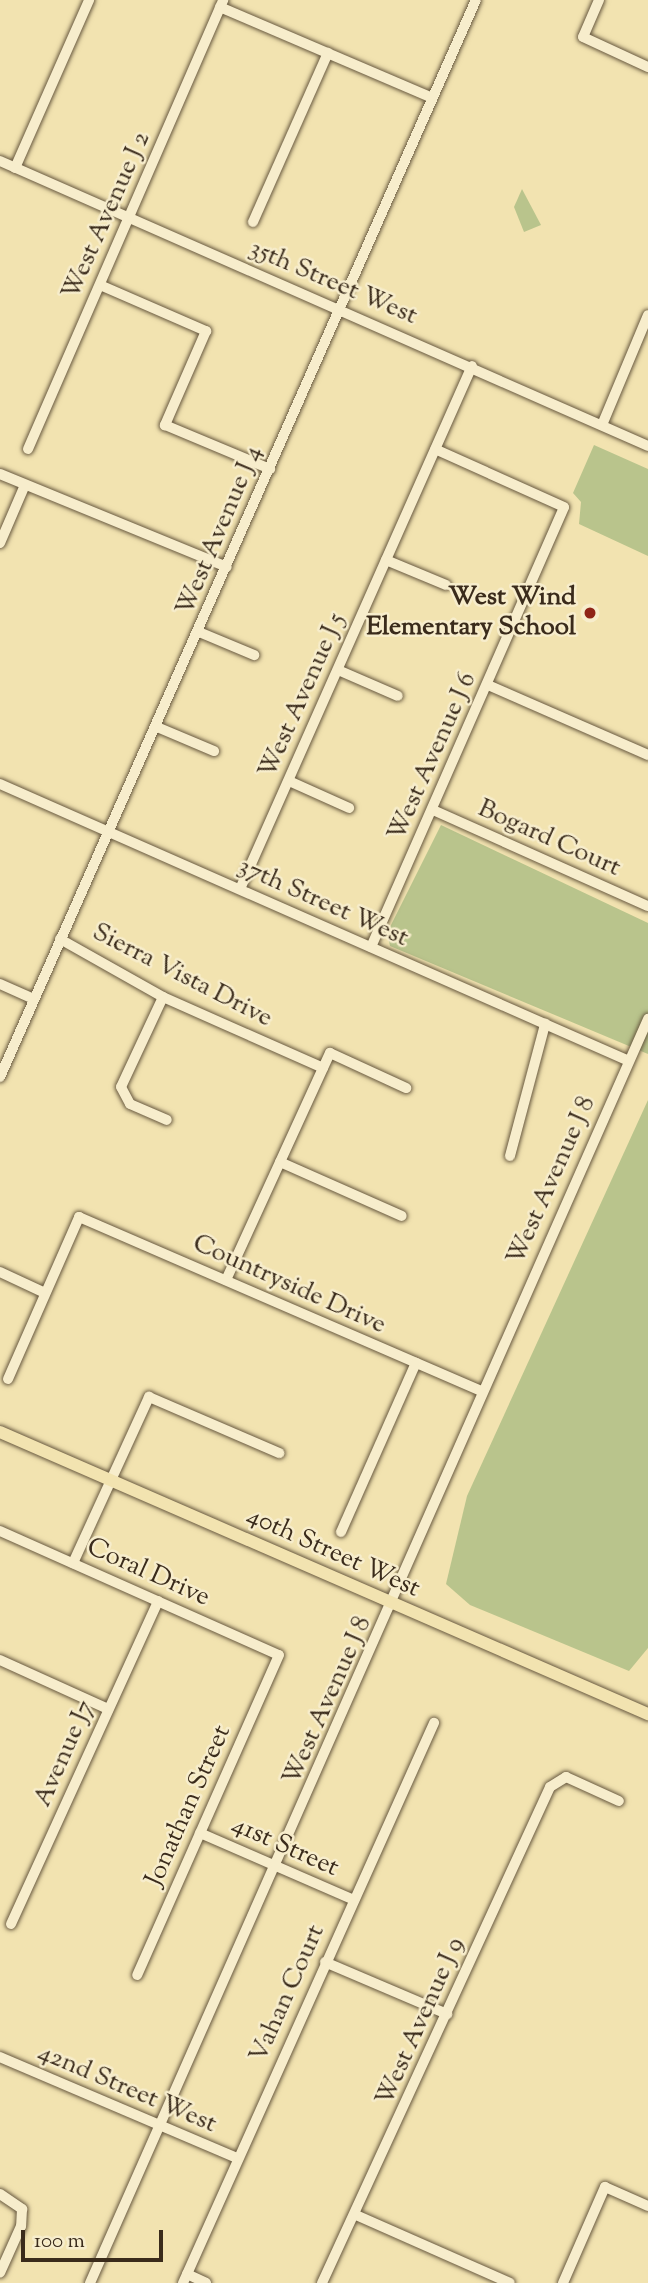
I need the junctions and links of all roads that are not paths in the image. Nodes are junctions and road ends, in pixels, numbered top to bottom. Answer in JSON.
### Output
{"nodes":[{"id":1,"x":89,"y":0,"type":"edge"},
{"id":2,"x":476,"y":0,"type":"edge"},
{"id":3,"x":599,"y":0,"type":"edge"},
{"id":4,"x":222,"y":4,"type":"edge"},
{"id":5,"x":328,"y":54,"type":"junction"},
{"id":6,"x":648,"y":67,"type":"edge"},
{"id":7,"x":432,"y":98,"type":"junction"},
{"id":8,"x":0,"y":161,"type":"edge"},
{"id":9,"x":15,"y":168,"type":"junction"},
{"id":10,"x":129,"y":218,"type":"junction"},
{"id":11,"x":253,"y":222,"type":"dead end"},
{"id":12,"x":100,"y":285,"type":"junction"},
{"id":13,"x":340,"y":309,"type":"junction"},
{"id":14,"x":648,"y":315,"type":"edge"},
{"id":15,"x":472,"y":366,"type":"junction"},
{"id":16,"x":602,"y":425,"type":"junction"},
{"id":17,"x":648,"y":446,"type":"edge"},
{"id":18,"x":28,"y":449,"type":"dead end"},
{"id":19,"x":435,"y":449,"type":"junction"},
{"id":20,"x":270,"y":470,"type":"junction"},
{"id":21,"x":0,"y":474,"type":"edge"},
{"id":22,"x":25,"y":485,"type":"junction"},
{"id":23,"x":0,"y":543,"type":"edge"},
{"id":24,"x":386,"y":560,"type":"junction"},
{"id":25,"x":227,"y":567,"type":"junction"},
{"id":26,"x":446,"y":585,"type":"dead end"},
{"id":27,"x":199,"y":632,"type":"junction"},
{"id":28,"x":254,"y":655,"type":"dead end"},
{"id":29,"x":338,"y":670,"type":"junction"},
{"id":30,"x":488,"y":685,"type":"junction"},
{"id":31,"x":398,"y":696,"type":"dead end"},
{"id":32,"x":157,"y":727,"type":"junction"},
{"id":33,"x":214,"y":751,"type":"dead end"},
{"id":34,"x":648,"y":755,"type":"edge"},
{"id":35,"x":289,"y":781,"type":"junction"},
{"id":36,"x":0,"y":784,"type":"edge"},
{"id":37,"x":349,"y":808,"type":"dead end"},
{"id":38,"x":433,"y":810,"type":"junction"},
{"id":39,"x":109,"y":832,"type":"junction"},
{"id":40,"x":240,"y":889,"type":"junction"},
{"id":41,"x":648,"y":906,"type":"edge"},
{"id":42,"x":60,"y":939,"type":"junction"},
{"id":43,"x":371,"y":947,"type":"junction"},
{"id":44,"x":0,"y":984,"type":"edge"},
{"id":45,"x":163,"y":997,"type":"junction"},
{"id":46,"x":33,"y":999,"type":"junction"},
{"id":47,"x":648,"y":1018,"type":"edge"},
{"id":48,"x":545,"y":1024,"type":"junction"},
{"id":49,"x":629,"y":1061,"type":"junction"},
{"id":50,"x":323,"y":1068,"type":"junction"},
{"id":51,"x":0,"y":1077,"type":"edge"},
{"id":52,"x":406,"y":1088,"type":"dead end"},
{"id":53,"x":167,"y":1120,"type":"dead end"},
{"id":54,"x":510,"y":1156,"type":"dead end"},
{"id":55,"x":280,"y":1162,"type":"junction"},
{"id":56,"x":402,"y":1216,"type":"dead end"},
{"id":57,"x":0,"y":1272,"type":"edge"},
{"id":58,"x":226,"y":1280,"type":"junction"},
{"id":59,"x":44,"y":1293,"type":"junction"},
{"id":60,"x":416,"y":1363,"type":"junction"},
{"id":61,"x":8,"y":1379,"type":"dead end"},
{"id":62,"x":481,"y":1391,"type":"junction"},
{"id":63,"x":0,"y":1432,"type":"edge"},
{"id":64,"x":278,"y":1453,"type":"dead end"},
{"id":65,"x":111,"y":1479,"type":"junction"},
{"id":66,"x":0,"y":1531,"type":"edge"},
{"id":67,"x":341,"y":1532,"type":"dead end"},
{"id":68,"x":74,"y":1563,"type":"junction"},
{"id":69,"x":158,"y":1601,"type":"junction"},
{"id":70,"x":393,"y":1606,"type":"junction"},
{"id":71,"x":279,"y":1655,"type":"joint"},
{"id":72,"x":0,"y":1660,"type":"edge"},
{"id":73,"x":108,"y":1709,"type":"junction"},
{"id":74,"x":648,"y":1714,"type":"edge"},
{"id":75,"x":434,"y":1723,"type":"dead end"},
{"id":76,"x":619,"y":1801,"type":"dead end"},
{"id":77,"x":200,"y":1833,"type":"junction"},
{"id":78,"x":277,"y":1867,"type":"junction"},
{"id":79,"x":354,"y":1900,"type":"junction"},
{"id":80,"x":11,"y":1924,"type":"dead end"},
{"id":81,"x":325,"y":1962,"type":"junction"},
{"id":82,"x":137,"y":1975,"type":"dead end"},
{"id":83,"x":447,"y":2014,"type":"junction"},
{"id":84,"x":0,"y":2057,"type":"edge"},
{"id":85,"x":161,"y":2127,"type":"junction"},
{"id":86,"x":237,"y":2158,"type":"junction"},
{"id":87,"x":0,"y":2194,"type":"edge"},
{"id":88,"x":648,"y":2206,"type":"edge"},
{"id":89,"x":356,"y":2216,"type":"junction"},
{"id":90,"x":0,"y":2273,"type":"edge"},
{"id":91,"x":185,"y":2279,"type":"edge"},
{"id":92,"x":90,"y":2283,"type":"edge"},
{"id":93,"x":206,"y":2283,"type":"edge"},
{"id":94,"x":322,"y":2283,"type":"edge"},
{"id":95,"x":510,"y":2283,"type":"edge"},
{"id":96,"x":563,"y":2283,"type":"edge"}],
"edges":[{"from":1,"to":9,"type":"street"},
{"from":2,"to":7,"type":"street","name":"West Avenue J 4"},
{"from":3,"to":6,"type":"street"},
{"from":4,"to":5,"type":"street"},
{"from":4,"to":10,"type":"street","name":"West Avenue J 2"},
{"from":5,"to":7,"type":"street"},
{"from":5,"to":11,"type":"street"},
{"from":7,"to":13,"type":"street","name":"West Avenue J 4"},
{"from":8,"to":9,"type":"street","name":"35th Street West"},
{"from":9,"to":10,"type":"street","name":"35th Street West"},
{"from":10,"to":12,"type":"street","name":"West Avenue J 2"},
{"from":10,"to":13,"type":"street","name":"35th Street West"},
{"from":12,"to":18,"type":"street","name":"West Avenue J 2"},
{"from":12,"to":20,"type":"street"},
{"from":13,"to":15,"type":"street","name":"35th Street West"},
{"from":13,"to":20,"type":"street","name":"West Avenue J 4"},
{"from":14,"to":16,"type":"street"},
{"from":15,"to":16,"type":"street","name":"35th Street West"},
{"from":15,"to":19,"type":"street","name":"West Avenue J 5"},
{"from":16,"to":17,"type":"street","name":"35th Street West"},
{"from":19,"to":24,"type":"street","name":"West Avenue J 5"},
{"from":19,"to":30,"type":"street","name":"West Avenue J 6"},
{"from":20,"to":25,"type":"street","name":"West Avenue J 4"},
{"from":21,"to":22,"type":"street"},
{"from":22,"to":23,"type":"street"},
{"from":22,"to":25,"type":"street"},
{"from":24,"to":26,"type":"street"},
{"from":24,"to":29,"type":"street","name":"West Avenue J 5"},
{"from":25,"to":27,"type":"street","name":"West Avenue J 4"},
{"from":27,"to":28,"type":"street"},
{"from":27,"to":32,"type":"street","name":"West Avenue J 4"},
{"from":29,"to":31,"type":"street"},
{"from":29,"to":35,"type":"street","name":"West Avenue J 5"},
{"from":30,"to":34,"type":"street"},
{"from":30,"to":38,"type":"street","name":"West Avenue J 6"},
{"from":32,"to":33,"type":"street"},
{"from":32,"to":39,"type":"street","name":"West Avenue J 4"},
{"from":35,"to":37,"type":"street"},
{"from":35,"to":40,"type":"street","name":"West Avenue J 5"},
{"from":36,"to":39,"type":"street","name":"37th Street West"},
{"from":38,"to":41,"type":"street","name":"Bogard Court"},
{"from":38,"to":43,"type":"street","name":"West Avenue J 6"},
{"from":39,"to":40,"type":"street","name":"37th Street West"},
{"from":39,"to":42,"type":"street","name":"West Avenue J 4"},
{"from":40,"to":43,"type":"street","name":"37th Street West"},
{"from":42,"to":45,"type":"street","name":"Sierra Vista Drive"},
{"from":42,"to":46,"type":"street","name":"West Avenue J 4"},
{"from":43,"to":48,"type":"street","name":"37th Street West"},
{"from":44,"to":46,"type":"street"},
{"from":45,"to":50,"type":"street","name":"Sierra Vista Drive"},
{"from":45,"to":53,"type":"street"},
{"from":46,"to":51,"type":"street","name":"West Avenue J 4"},
{"from":47,"to":49,"type":"street","name":"West Avenue J 8"},
{"from":48,"to":49,"type":"street","name":"37th Street West"},
{"from":48,"to":54,"type":"street"},
{"from":49,"to":62,"type":"street","name":"West Avenue J 8"},
{"from":50,"to":52,"type":"street"},
{"from":50,"to":55,"type":"street"},
{"from":55,"to":56,"type":"street"},
{"from":55,"to":58,"type":"street"},
{"from":57,"to":59,"type":"street"},
{"from":58,"to":59,"type":"street","name":"Countryside Drive"},
{"from":58,"to":60,"type":"street","name":"Countryside Drive"},
{"from":59,"to":61,"type":"street"},
{"from":60,"to":62,"type":"street","name":"Countryside Drive"},
{"from":60,"to":67,"type":"street"},
{"from":62,"to":70,"type":"street","name":"West Avenue J 8"},
{"from":63,"to":65,"type":"main road","name":"40th Street West"},
{"from":64,"to":65,"type":"street"},
{"from":65,"to":68,"type":"street"},
{"from":65,"to":70,"type":"main road","name":"40th Street West"},
{"from":66,"to":68,"type":"street","name":"Coral Drive"},
{"from":68,"to":69,"type":"street","name":"Coral Drive"},
{"from":69,"to":71,"type":"street","name":"Coral Drive"},
{"from":69,"to":73,"type":"street","name":"Avenue J7"},
{"from":70,"to":74,"type":"main road","name":"40th Street West"},
{"from":70,"to":78,"type":"street","name":"West Avenue J 8"},
{"from":71,"to":77,"type":"street","name":"Jonathan Street"},
{"from":72,"to":73,"type":"street"},
{"from":73,"to":80,"type":"street","name":"Avenue J7"},
{"from":75,"to":79,"type":"street","name":"Vahan Court"},
{"from":76,"to":83,"type":"street","name":"West Avenue J 9"},
{"from":77,"to":78,"type":"street","name":"41st Street"},
{"from":77,"to":82,"type":"street","name":"Jonathan Street"},
{"from":78,"to":79,"type":"street","name":"41st Street"},
{"from":78,"to":85,"type":"street","name":"West Avenue J 8"},
{"from":79,"to":81,"type":"street","name":"Vahan Court"},
{"from":81,"to":83,"type":"street"},
{"from":81,"to":86,"type":"street","name":"Vahan Court"},
{"from":83,"to":89,"type":"street","name":"West Avenue J 9"},
{"from":84,"to":85,"type":"street","name":"42nd Street West"},
{"from":85,"to":86,"type":"street","name":"42nd Street West"},
{"from":85,"to":92,"type":"street","name":"West Avenue J 8"},
{"from":86,"to":91,"type":"street","name":"Vahan Court"},
{"from":87,"to":90,"type":"street"},
{"from":88,"to":96,"type":"street"},
{"from":89,"to":94,"type":"street","name":"West Avenue J 9"},
{"from":89,"to":95,"type":"street"},
{"from":91,"to":93,"type":"street"}]}
